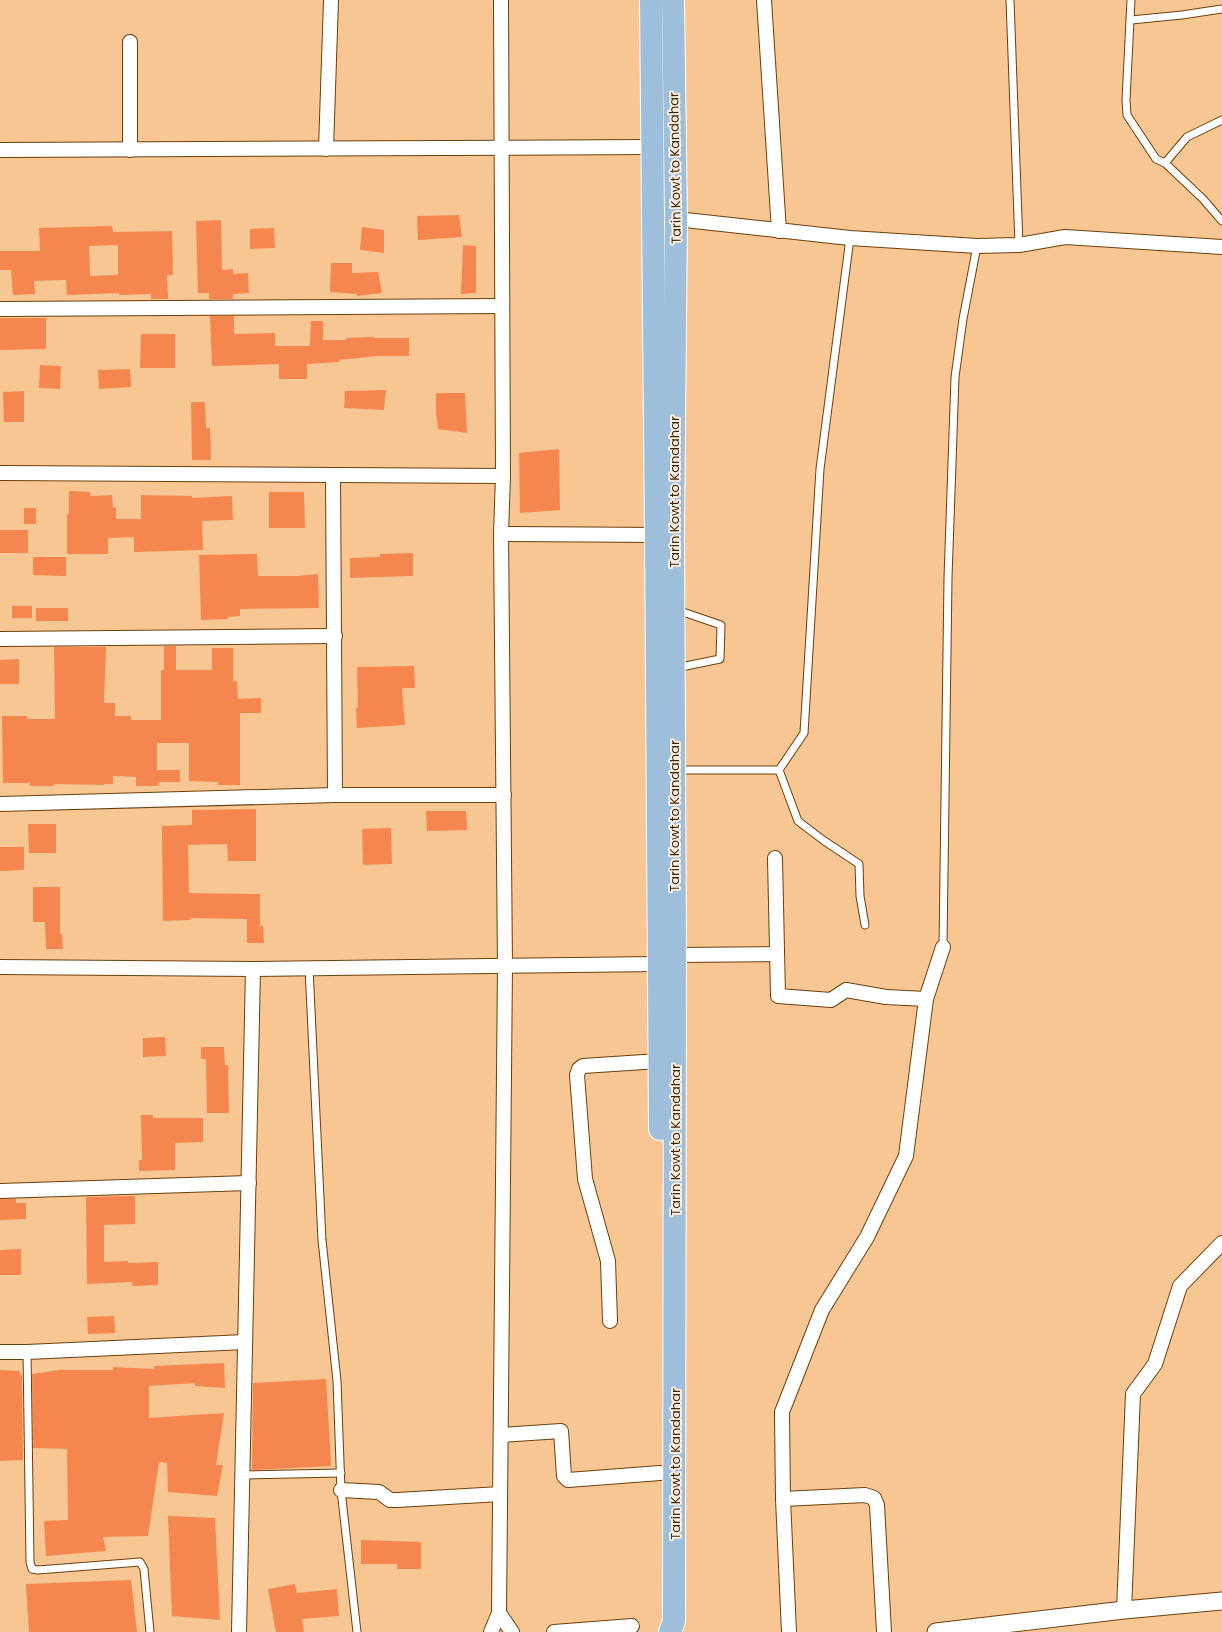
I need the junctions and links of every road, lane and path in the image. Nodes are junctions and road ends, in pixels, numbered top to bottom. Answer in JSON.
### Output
{"nodes":[{"id":1,"x":331,"y":0,"type":"edge"},
{"id":2,"x":501,"y":0,"type":"edge"},
{"id":3,"x":650,"y":0,"type":"edge"},
{"id":4,"x":673,"y":0,"type":"edge"},
{"id":5,"x":764,"y":0,"type":"edge"},
{"id":6,"x":1010,"y":0,"type":"edge"},
{"id":7,"x":1131,"y":0,"type":"edge"},
{"id":8,"x":1222,"y":9,"type":"edge"},
{"id":9,"x":1131,"y":20,"type":"junction"},
{"id":10,"x":130,"y":42,"type":"dead end"},
{"id":11,"x":1222,"y":120,"type":"edge"},
{"id":12,"x":652,"y":147,"type":"junction"},
{"id":13,"x":501,"y":148,"type":"junction"},
{"id":14,"x":326,"y":149,"type":"junction"},
{"id":15,"x":0,"y":150,"type":"edge"},
{"id":16,"x":130,"y":150,"type":"junction"},
{"id":17,"x":1165,"y":163,"type":"junction"},
{"id":18,"x":676,"y":219,"type":"junction"},
{"id":19,"x":1222,"y":221,"type":"edge"},
{"id":20,"x":779,"y":232,"type":"junction"},
{"id":21,"x":850,"y":238,"type":"junction"},
{"id":22,"x":1019,"y":245,"type":"junction"},
{"id":23,"x":976,"y":246,"type":"junction"},
{"id":24,"x":1222,"y":247,"type":"edge"},
{"id":25,"x":502,"y":306,"type":"junction"},
{"id":26,"x":0,"y":309,"type":"edge"},
{"id":27,"x":0,"y":473,"type":"edge"},
{"id":28,"x":333,"y":475,"type":"junction"},
{"id":29,"x":503,"y":476,"type":"junction"},
{"id":30,"x":501,"y":534,"type":"junction"},
{"id":31,"x":665,"y":535,"type":"junction"},
{"id":32,"x":674,"y":609,"type":"junction"},
{"id":33,"x":335,"y":636,"type":"junction"},
{"id":34,"x":0,"y":640,"type":"edge"},
{"id":35,"x":674,"y":668,"type":"junction"},
{"id":36,"x":674,"y":770,"type":"junction"},
{"id":37,"x":778,"y":770,"type":"junction"},
{"id":38,"x":336,"y":795,"type":"junction"},
{"id":39,"x":504,"y":795,"type":"junction"},
{"id":40,"x":0,"y":804,"type":"edge"},
{"id":41,"x":775,"y":858,"type":"dead end"},
{"id":42,"x":865,"y":925,"type":"dead end"},
{"id":43,"x":943,"y":947,"type":"joint"},
{"id":44,"x":777,"y":954,"type":"junction"},
{"id":45,"x":667,"y":959,"type":"junction"},
{"id":46,"x":505,"y":965,"type":"junction"},
{"id":47,"x":0,"y":967,"type":"edge"},
{"id":48,"x":253,"y":968,"type":"junction"},
{"id":49,"x":309,"y":968,"type":"junction"},
{"id":50,"x":926,"y":1000,"type":"junction"},
{"id":51,"x":659,"y":1060,"type":"junction"},
{"id":52,"x":248,"y":1183,"type":"junction"},
{"id":53,"x":0,"y":1191,"type":"edge"},
{"id":54,"x":1222,"y":1243,"type":"edge"},
{"id":55,"x":610,"y":1322,"type":"dead end"},
{"id":56,"x":245,"y":1342,"type":"junction"},
{"id":57,"x":0,"y":1352,"type":"edge"},
{"id":58,"x":27,"y":1352,"type":"junction"},
{"id":59,"x":501,"y":1435,"type":"junction"},
{"id":60,"x":341,"y":1473,"type":"junction"},
{"id":61,"x":660,"y":1474,"type":"junction"},
{"id":62,"x":242,"y":1475,"type":"junction"},
{"id":63,"x":342,"y":1490,"type":"junction"},
{"id":64,"x":500,"y":1494,"type":"junction"},
{"id":65,"x":783,"y":1499,"type":"junction"},
{"id":66,"x":1222,"y":1601,"type":"edge"},
{"id":67,"x":1124,"y":1610,"type":"junction"},
{"id":68,"x":499,"y":1613,"type":"junction"},
{"id":69,"x":632,"y":1626,"type":"dead end"},
{"id":70,"x":150,"y":1632,"type":"edge"},
{"id":71,"x":239,"y":1632,"type":"edge"},
{"id":72,"x":357,"y":1632,"type":"edge"},
{"id":73,"x":492,"y":1632,"type":"edge"},
{"id":74,"x":512,"y":1632,"type":"edge"},
{"id":75,"x":554,"y":1632,"type":"edge"},
{"id":76,"x":662,"y":1632,"type":"edge"},
{"id":77,"x":670,"y":1632,"type":"edge"},
{"id":78,"x":789,"y":1632,"type":"edge"},
{"id":79,"x":884,"y":1632,"type":"edge"},
{"id":80,"x":936,"y":1632,"type":"edge"}],
"edges":[{"from":1,"to":14,"type":"street"},
{"from":2,"to":13,"type":"street"},
{"from":3,"to":12,"type":"main road","name":"Tarin Kowt to Kandahar"},
{"from":4,"to":18,"type":"main road","name":"Tarin Kowt to Kandahar"},
{"from":5,"to":20,"type":"street"},
{"from":6,"to":22,"type":"lane"},
{"from":7,"to":9,"type":"lane"},
{"from":8,"to":9,"type":"lane"},
{"from":9,"to":17,"type":"lane"},
{"from":10,"to":16,"type":"street"},
{"from":11,"to":17,"type":"lane"},
{"from":12,"to":13,"type":"street"},
{"from":12,"to":31,"type":"main road","name":"Tarin Kowt to Kandahar"},
{"from":13,"to":14,"type":"street"},
{"from":13,"to":25,"type":"street"},
{"from":14,"to":16,"type":"street"},
{"from":15,"to":16,"type":"street"},
{"from":17,"to":19,"type":"lane"},
{"from":18,"to":20,"type":"street"},
{"from":18,"to":31,"type":"main road","name":"Tarin Kowt to Kandahar"},
{"from":20,"to":21,"type":"street"},
{"from":21,"to":23,"type":"street"},
{"from":21,"to":37,"type":"lane"},
{"from":22,"to":23,"type":"street"},
{"from":22,"to":24,"type":"street"},
{"from":23,"to":43,"type":"lane"},
{"from":25,"to":26,"type":"street"},
{"from":25,"to":29,"type":"street"},
{"from":27,"to":28,"type":"street"},
{"from":28,"to":29,"type":"street"},
{"from":28,"to":33,"type":"street"},
{"from":29,"to":30,"type":"street"},
{"from":30,"to":31,"type":"street"},
{"from":30,"to":39,"type":"street"},
{"from":31,"to":32,"type":"main road","name":"Tarin Kowt to Kandahar"},
{"from":31,"to":45,"type":"main road","name":"Tarin Kowt to Kandahar"},
{"from":32,"to":35,"type":"main road","name":"Tarin Kowt to Kandahar"},
{"from":32,"to":35,"type":"lane"},
{"from":33,"to":34,"type":"street"},
{"from":33,"to":38,"type":"street"},
{"from":35,"to":36,"type":"main road","name":"Tarin Kowt to Kandahar"},
{"from":36,"to":37,"type":"lane"},
{"from":36,"to":45,"type":"main road","name":"Tarin Kowt to Kandahar"},
{"from":37,"to":42,"type":"lane"},
{"from":38,"to":39,"type":"street"},
{"from":38,"to":40,"type":"street"},
{"from":39,"to":46,"type":"street"},
{"from":41,"to":44,"type":"street"},
{"from":43,"to":50,"type":"street"},
{"from":44,"to":45,"type":"street"},
{"from":44,"to":50,"type":"street"},
{"from":45,"to":46,"type":"street"},
{"from":45,"to":51,"type":"main road","name":"Tarin Kowt to Kandahar"},
{"from":45,"to":77,"type":"main road","name":"Tarin Kowt to Kandahar"},
{"from":46,"to":49,"type":"street"},
{"from":46,"to":59,"type":"street"},
{"from":47,"to":48,"type":"street"},
{"from":48,"to":49,"type":"street"},
{"from":48,"to":52,"type":"street"},
{"from":49,"to":60,"type":"lane"},
{"from":50,"to":65,"type":"street"},
{"from":51,"to":55,"type":"street"},
{"from":51,"to":61,"type":"main road","name":"Tarin Kowt to Kandahar"},
{"from":52,"to":53,"type":"street"},
{"from":52,"to":56,"type":"street"},
{"from":54,"to":67,"type":"street"},
{"from":56,"to":58,"type":"street"},
{"from":56,"to":62,"type":"street"},
{"from":57,"to":58,"type":"street"},
{"from":58,"to":70,"type":"lane"},
{"from":59,"to":61,"type":"street"},
{"from":59,"to":64,"type":"street"},
{"from":60,"to":62,"type":"lane"},
{"from":60,"to":63,"type":"lane"},
{"from":61,"to":76,"type":"main road","name":"Tarin Kowt to Kandahar"},
{"from":62,"to":71,"type":"street"},
{"from":63,"to":64,"type":"street"},
{"from":63,"to":72,"type":"lane"},
{"from":64,"to":68,"type":"street"},
{"from":65,"to":78,"type":"street"},
{"from":65,"to":79,"type":"street"},
{"from":66,"to":67,"type":"street"},
{"from":67,"to":80,"type":"street"},
{"from":68,"to":73,"type":"street"},
{"from":68,"to":74,"type":"street"},
{"from":69,"to":75,"type":"street"}]}
